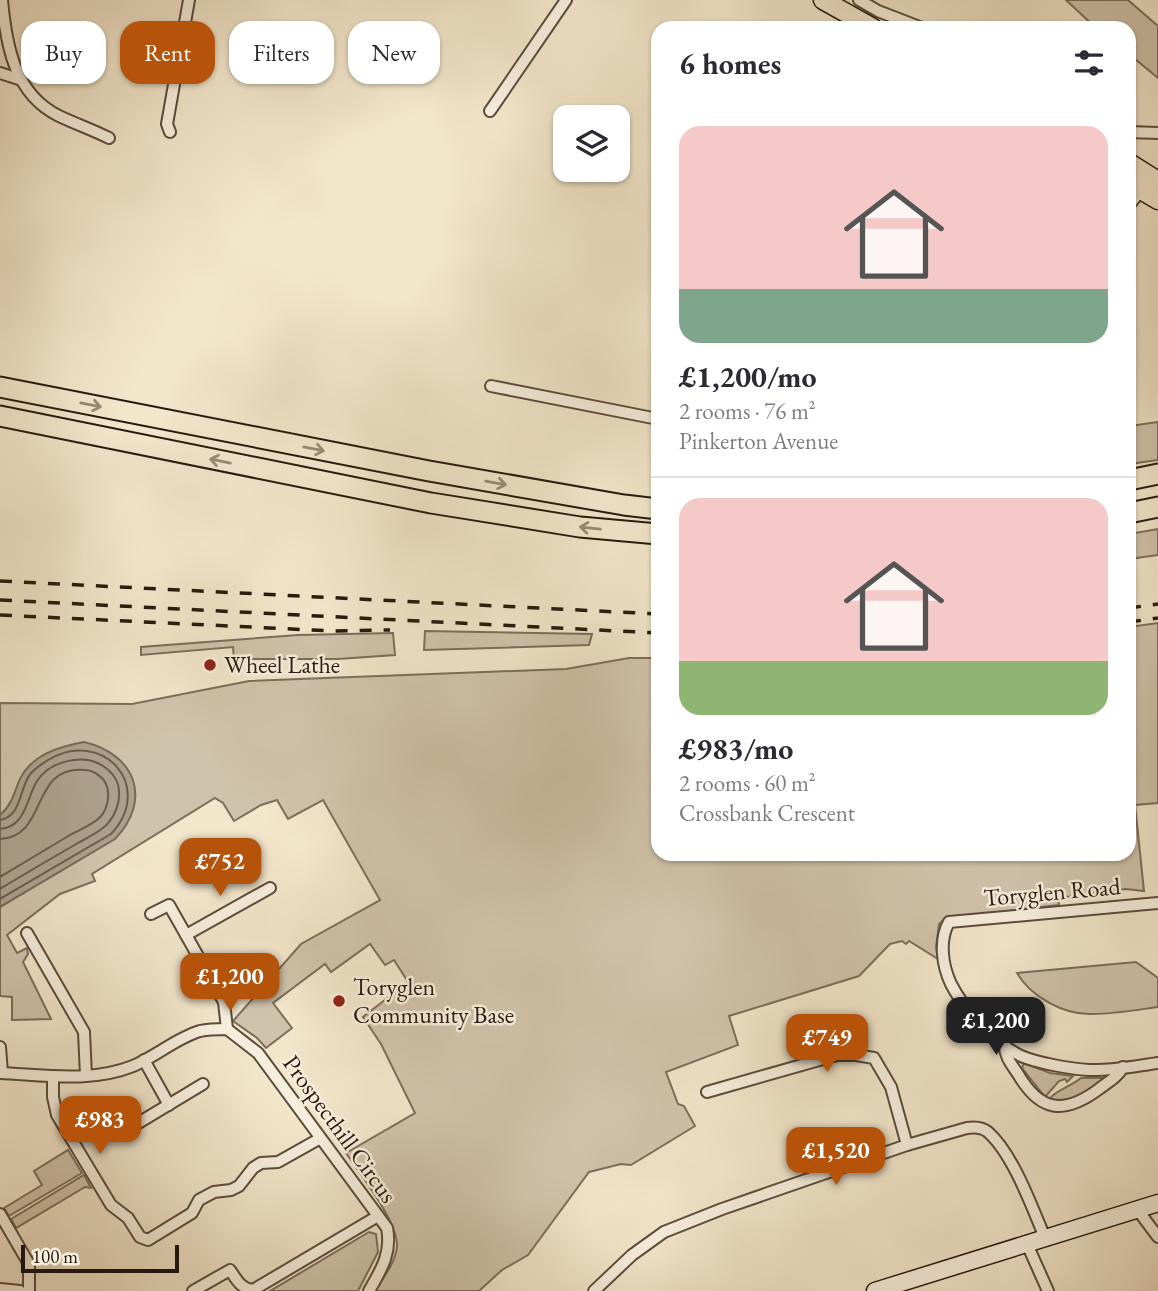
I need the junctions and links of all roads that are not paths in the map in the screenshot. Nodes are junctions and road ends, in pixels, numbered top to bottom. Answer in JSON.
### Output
{"nodes":[{"id":1,"x":189,"y":0,"type":"edge"},
{"id":2,"x":566,"y":0,"type":"edge"},
{"id":3,"x":823,"y":0,"type":"edge"},
{"id":4,"x":859,"y":0,"type":"edge"},
{"id":5,"x":1,"y":3,"type":"edge"},
{"id":6,"x":860,"y":21,"type":"edge"},
{"id":7,"x":903,"y":21,"type":"edge"},
{"id":8,"x":0,"y":73,"type":"edge"},
{"id":9,"x":21,"y":78,"type":"edge"},
{"id":10,"x":21,"y":80,"type":"edge"},
{"id":11,"x":26,"y":84,"type":"edge"},
{"id":12,"x":490,"y":111,"type":"dead end"},
{"id":13,"x":170,"y":132,"type":"dead end"},
{"id":14,"x":1136,"y":132,"type":"edge"},
{"id":15,"x":1158,"y":133,"type":"edge"},
{"id":16,"x":109,"y":138,"type":"dead end"},
{"id":17,"x":1148,"y":180,"type":"edge"},
{"id":18,"x":1136,"y":196,"type":"edge"},
{"id":19,"x":1158,"y":200,"type":"edge"},
{"id":20,"x":0,"y":385,"type":"edge"},
{"id":21,"x":491,"y":386,"type":"dead end"},
{"id":22,"x":0,"y":417,"type":"edge"},
{"id":23,"x":651,"y":418,"type":"edge"},
{"id":24,"x":1158,"y":474,"type":"edge"},
{"id":25,"x":1136,"y":479,"type":"edge"},
{"id":26,"x":1158,"y":506,"type":"edge"},
{"id":27,"x":651,"y":508,"type":"edge"},
{"id":28,"x":1136,"y":511,"type":"edge"},
{"id":29,"x":651,"y":533,"type":"edge"},
{"id":30,"x":270,"y":888,"type":"dead end"},
{"id":31,"x":1158,"y":903,"type":"edge"},
{"id":32,"x":151,"y":914,"type":"dead end"},
{"id":33,"x":27,"y":933,"type":"dead end"},
{"id":34,"x":186,"y":935,"type":"junction"},
{"id":35,"x":227,"y":1029,"type":"junction"},
{"id":36,"x":1005,"y":1044,"type":"junction"},
{"id":37,"x":0,"y":1047,"type":"edge"},
{"id":38,"x":144,"y":1060,"type":"junction"},
{"id":39,"x":1158,"y":1063,"type":"edge"},
{"id":40,"x":1123,"y":1067,"type":"junction"},
{"id":41,"x":1,"y":1073,"type":"edge"},
{"id":42,"x":53,"y":1076,"type":"junction"},
{"id":43,"x":86,"y":1076,"type":"junction"},
{"id":44,"x":203,"y":1084,"type":"dead end"},
{"id":45,"x":707,"y":1092,"type":"dead end"},
{"id":46,"x":169,"y":1105,"type":"junction"},
{"id":47,"x":135,"y":1125,"type":"dead end"},
{"id":48,"x":319,"y":1139,"type":"junction"},
{"id":49,"x":906,"y":1145,"type":"junction"},
{"id":50,"x":1158,"y":1203,"type":"edge"},
{"id":51,"x":1137,"y":1209,"type":"junction"},
{"id":52,"x":378,"y":1216,"type":"junction"},
{"id":53,"x":1,"y":1219,"type":"edge"},
{"id":54,"x":1158,"y":1237,"type":"edge"},
{"id":55,"x":1045,"y":1238,"type":"junction"},
{"id":56,"x":1027,"y":1244,"type":"junction"},
{"id":57,"x":0,"y":1290,"type":"edge"},
{"id":58,"x":20,"y":1291,"type":"edge"},
{"id":59,"x":29,"y":1291,"type":"edge"},
{"id":60,"x":193,"y":1291,"type":"edge"},
{"id":61,"x":369,"y":1291,"type":"edge"},
{"id":62,"x":594,"y":1291,"type":"edge"},
{"id":63,"x":875,"y":1291,"type":"edge"},
{"id":64,"x":1048,"y":1291,"type":"edge"}],
"edges":[{"from":1,"to":13,"type":"street"},
{"from":2,"to":12,"type":"street"},
{"from":3,"to":6,"type":"main road"},
{"from":4,"to":7,"type":"street"},
{"from":5,"to":9,"type":"street"},
{"from":8,"to":10,"type":"street"},
{"from":11,"to":16,"type":"street"},
{"from":14,"to":15,"type":"street"},
{"from":17,"to":18,"type":"street"},
{"from":17,"to":19,"type":"main road"},
{"from":20,"to":27,"type":"highway","one_way":true},
{"from":21,"to":23,"type":"street"},
{"from":29,"to":22,"type":"highway","one_way":true},
{"from":24,"to":25,"type":"highway"},
{"from":26,"to":28,"type":"highway"},
{"from":30,"to":34,"type":"street"},
{"from":31,"to":36,"type":"street","name":"Toryglen Road"},
{"from":32,"to":34,"type":"street"},
{"from":33,"to":43,"type":"street"},
{"from":34,"to":35,"type":"street"},
{"from":35,"to":38,"type":"street"},
{"from":35,"to":48,"type":"street","name":"Prospecthill Circus"},
{"from":36,"to":40,"type":"street"},
{"from":36,"to":40,"type":"street"},
{"from":37,"to":41,"type":"street"},
{"from":38,"to":43,"type":"street"},
{"from":38,"to":46,"type":"street"},
{"from":39,"to":40,"type":"street"},
{"from":41,"to":42,"type":"street"},
{"from":42,"to":43,"type":"street"},
{"from":42,"to":48,"type":"street"},
{"from":44,"to":46,"type":"street"},
{"from":45,"to":49,"type":"street"},
{"from":46,"to":47,"type":"street"},
{"from":48,"to":52,"type":"street","name":"Prospecthill Circus"},
{"from":49,"to":55,"type":"street"},
{"from":49,"to":62,"type":"street"},
{"from":50,"to":51,"type":"main road"},
{"from":51,"to":54,"type":"street"},
{"from":51,"to":55,"type":"main road"},
{"from":52,"to":60,"type":"street"},
{"from":52,"to":61,"type":"street","name":"Prospecthill Circus"},
{"from":53,"to":59,"type":"street"},
{"from":55,"to":56,"type":"main road"},
{"from":56,"to":63,"type":"main road"},
{"from":56,"to":64,"type":"street"},
{"from":57,"to":58,"type":"street"}]}
